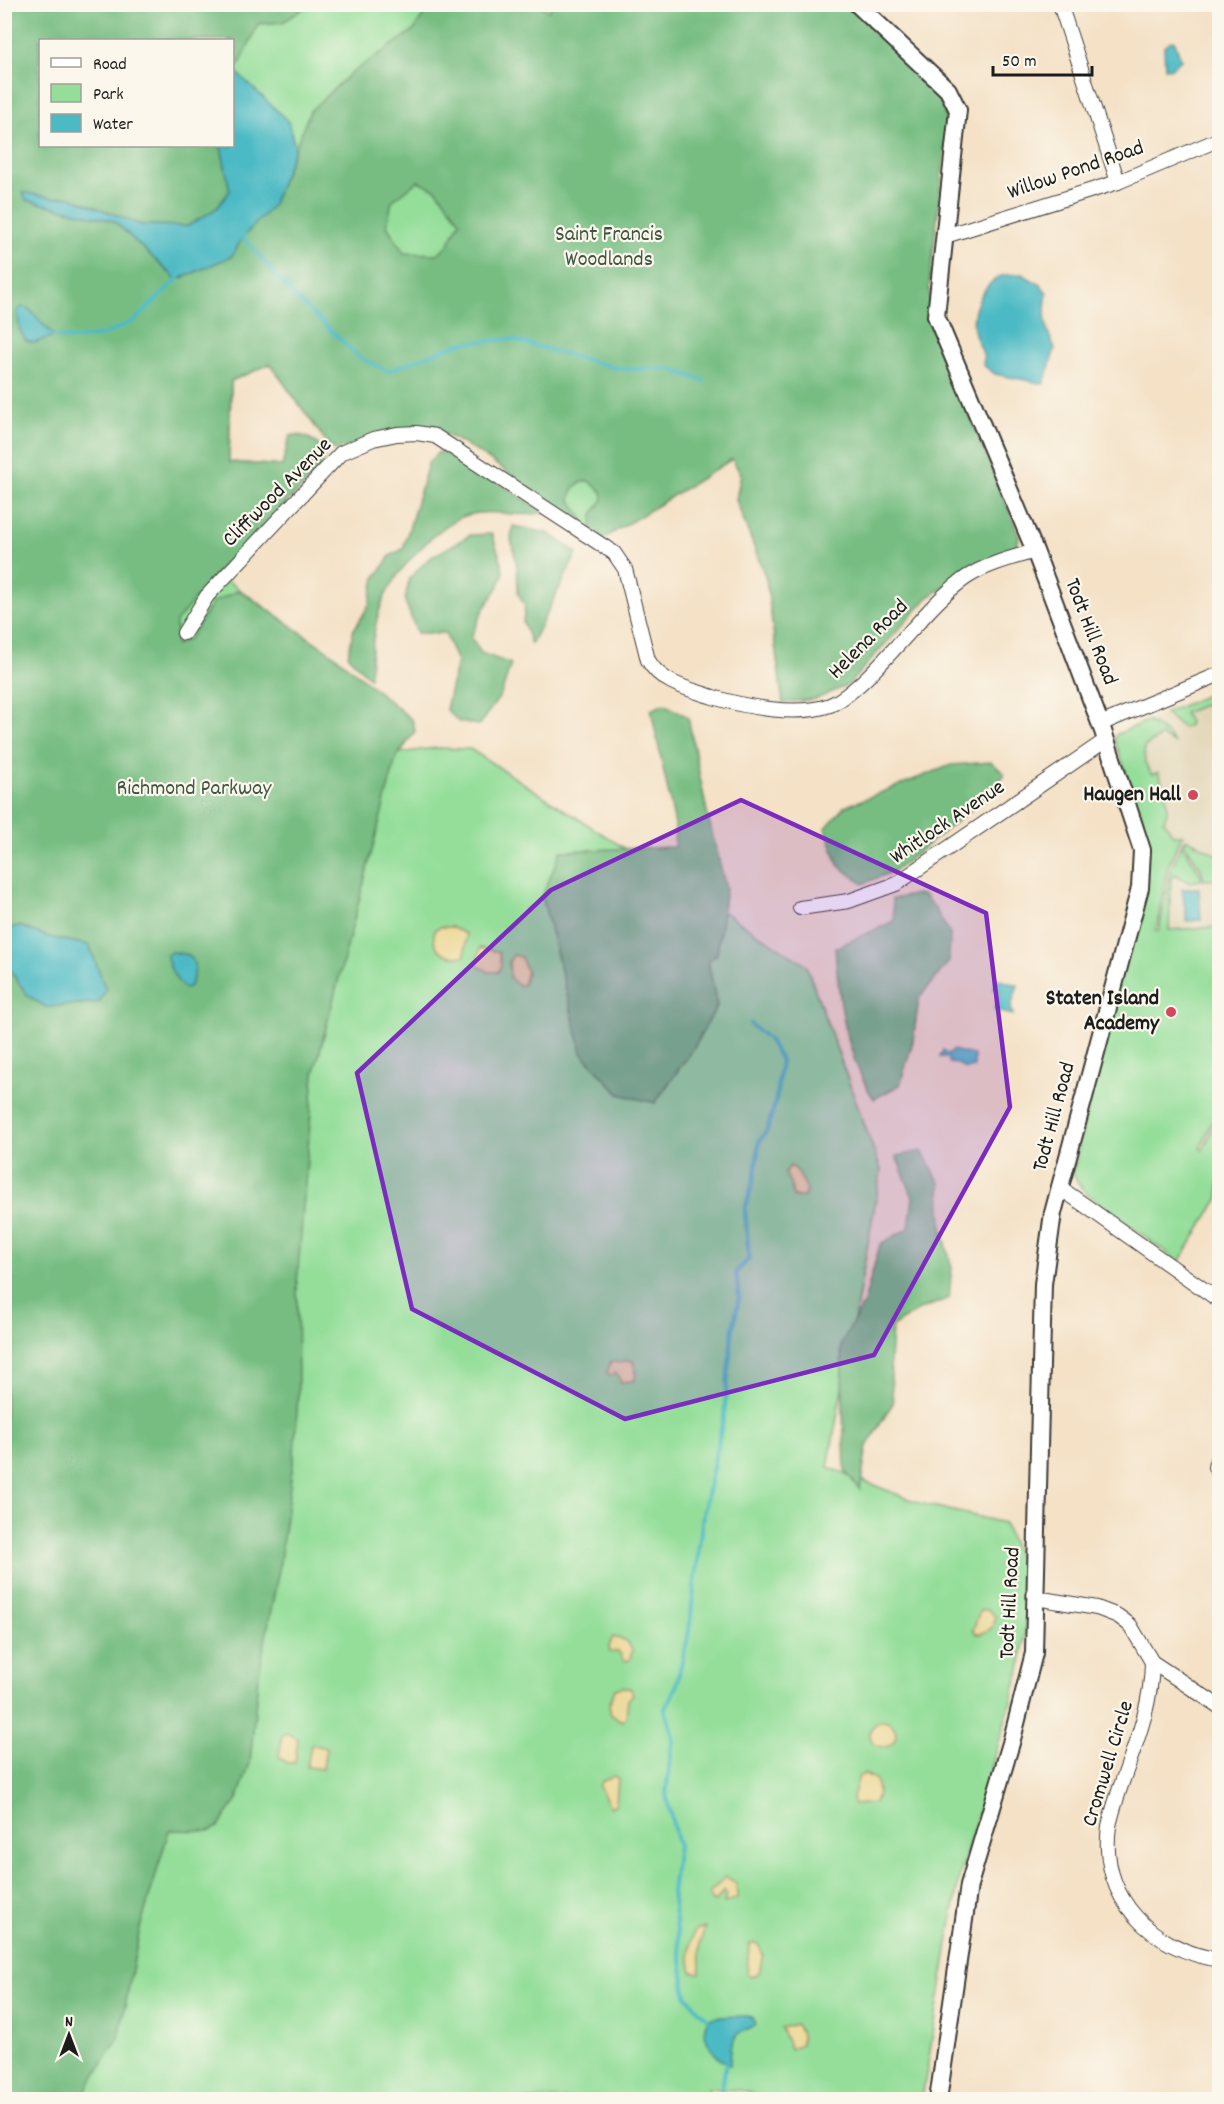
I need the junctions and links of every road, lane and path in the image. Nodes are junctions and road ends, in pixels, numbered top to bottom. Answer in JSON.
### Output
{"nodes":[{"id":1,"x":857,"y":4,"type":"edge"},
{"id":2,"x":1060,"y":4,"type":"edge"},
{"id":3,"x":1220,"y":139,"type":"edge"},
{"id":4,"x":1118,"y":182,"type":"junction"},
{"id":5,"x":945,"y":236,"type":"junction"},
{"id":6,"x":1035,"y":550,"type":"junction"},
{"id":7,"x":614,"y":552,"type":"joint"},
{"id":8,"x":184,"y":633,"type":"dead end"},
{"id":9,"x":1220,"y":674,"type":"edge"},
{"id":10,"x":1100,"y":724,"type":"junction"},
{"id":11,"x":1106,"y":740,"type":"junction"},
{"id":12,"x":800,"y":908,"type":"dead end"},
{"id":13,"x":1059,"y":1187,"type":"junction"},
{"id":14,"x":1220,"y":1301,"type":"edge"},
{"id":15,"x":1220,"y":1449,"type":"edge"},
{"id":16,"x":1220,"y":1477,"type":"edge"},
{"id":17,"x":1036,"y":1598,"type":"junction"},
{"id":18,"x":1152,"y":1662,"type":"junction"},
{"id":19,"x":1220,"y":1707,"type":"edge"},
{"id":20,"x":1220,"y":1959,"type":"edge"},
{"id":21,"x":938,"y":2100,"type":"edge"}],
"edges":[{"from":1,"to":5,"type":"street","name":"Todt Hill Road"},
{"from":2,"to":4,"type":"street"},
{"from":3,"to":4,"type":"street","name":"Willow Pond Road"},
{"from":4,"to":5,"type":"street","name":"Willow Pond Road"},
{"from":5,"to":6,"type":"street","name":"Todt Hill Road"},
{"from":6,"to":7,"type":"street","name":"Helena Road"},
{"from":6,"to":10,"type":"street","name":"Todt Hill Road"},
{"from":7,"to":8,"type":"street","name":"Cliffwood Avenue"},
{"from":9,"to":10,"type":"street"},
{"from":10,"to":11,"type":"street","name":"Todt Hill Road"},
{"from":11,"to":12,"type":"street","name":"Whitlock Avenue"},
{"from":11,"to":13,"type":"street","name":"Todt Hill Road"},
{"from":13,"to":14,"type":"street"},
{"from":13,"to":17,"type":"street","name":"Todt Hill Road"},
{"from":15,"to":16,"type":"street"},
{"from":17,"to":18,"type":"street"},
{"from":17,"to":21,"type":"street","name":"Todt Hill Road"},
{"from":18,"to":19,"type":"street"},
{"from":18,"to":20,"type":"street","name":"Cromwell Circle"}]}
